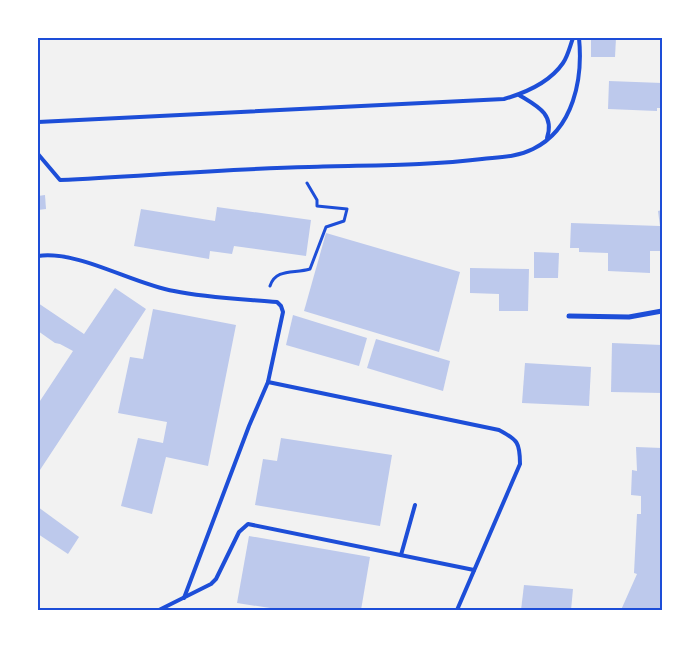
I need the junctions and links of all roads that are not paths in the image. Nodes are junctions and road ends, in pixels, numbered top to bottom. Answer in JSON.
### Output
{"nodes":[{"id":1,"x":572,"y":38,"type":"edge"},
{"id":2,"x":579,"y":38,"type":"edge"},
{"id":3,"x":518,"y":95,"type":"junction"},
{"id":4,"x":38,"y":122,"type":"edge"},
{"id":5,"x":546,"y":140,"type":"junction"},
{"id":6,"x":38,"y":154,"type":"edge"},
{"id":7,"x":38,"y":256,"type":"edge"},
{"id":8,"x":662,"y":311,"type":"edge"},
{"id":9,"x":569,"y":316,"type":"dead end"},
{"id":10,"x":268,"y":382,"type":"junction"},
{"id":11,"x":414,"y":505,"type":"dead end"},
{"id":12,"x":401,"y":555,"type":"junction"},
{"id":13,"x":474,"y":570,"type":"junction"},
{"id":14,"x":184,"y":598,"type":"junction"},
{"id":15,"x":159,"y":610,"type":"edge"},
{"id":16,"x":457,"y":610,"type":"edge"}],
"edges":[{"from":1,"to":3,"type":"lane"},
{"from":2,"to":5,"type":"lane"},
{"from":3,"to":4,"type":"lane"},
{"from":3,"to":5,"type":"lane"},
{"from":5,"to":6,"type":"lane"},
{"from":7,"to":10,"type":"lane"},
{"from":8,"to":9,"type":"street"},
{"from":10,"to":13,"type":"lane"},
{"from":10,"to":14,"type":"lane"},
{"from":11,"to":12,"type":"lane"},
{"from":12,"to":13,"type":"lane"},
{"from":12,"to":14,"type":"lane"},
{"from":13,"to":16,"type":"lane"},
{"from":14,"to":15,"type":"lane"}]}
